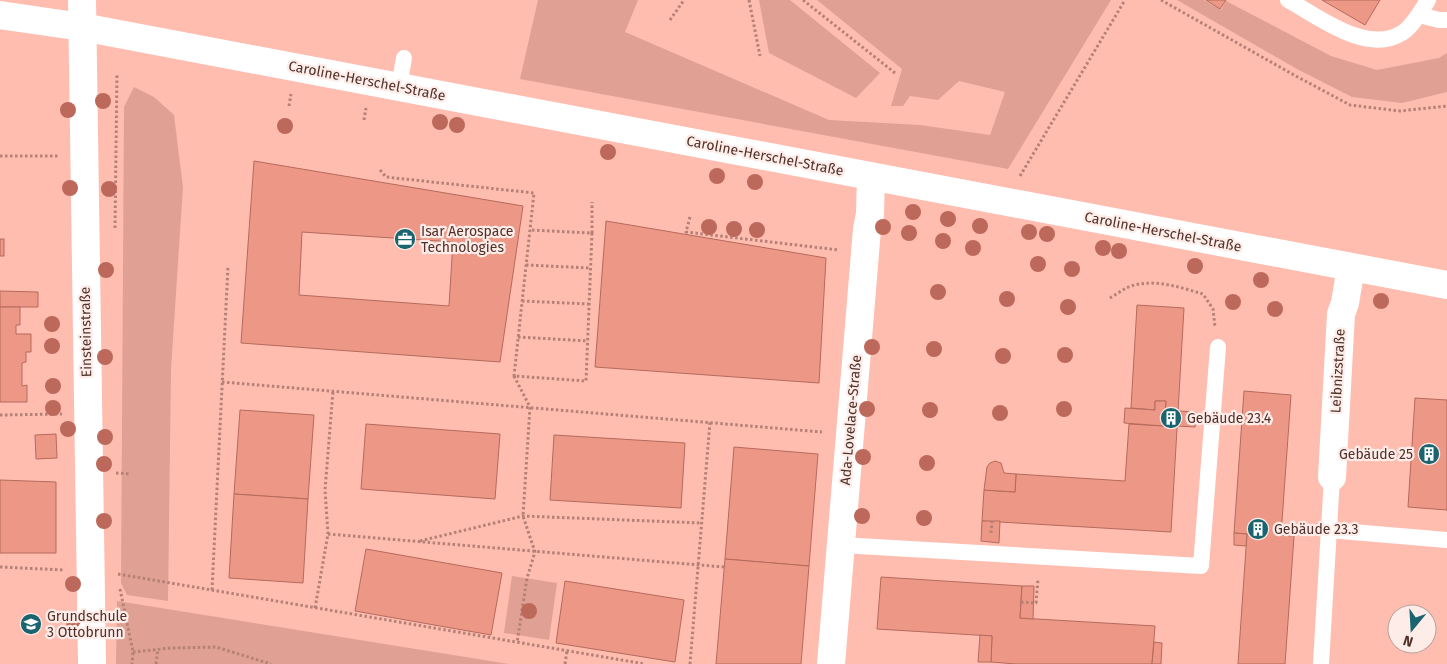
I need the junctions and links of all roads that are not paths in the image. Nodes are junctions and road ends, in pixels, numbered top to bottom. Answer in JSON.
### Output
{"nodes":[{"id":1,"x":82,"y":0,"type":"edge"},
{"id":2,"x":1288,"y":0,"type":"edge"},
{"id":3,"x":1428,"y":0,"type":"edge"},
{"id":4,"x":0,"y":15,"type":"edge"},
{"id":5,"x":1419,"y":15,"type":"junction"},
{"id":6,"x":1447,"y":20,"type":"edge"},
{"id":7,"x":82,"y":27,"type":"junction"},
{"id":8,"x":404,"y":58,"type":"dead end"},
{"id":9,"x":398,"y":87,"type":"junction"},
{"id":10,"x":871,"y":176,"type":"junction"},
{"id":11,"x":1351,"y":266,"type":"junction"},
{"id":12,"x":1447,"y":285,"type":"edge"},
{"id":13,"x":1218,"y":347,"type":"road end"},
{"id":14,"x":1332,"y":477,"type":"joint"},
{"id":15,"x":1328,"y":530,"type":"junction"},
{"id":16,"x":1447,"y":540,"type":"edge"},
{"id":17,"x":841,"y":545,"type":"junction"},
{"id":18,"x":92,"y":664,"type":"edge"},
{"id":19,"x":831,"y":664,"type":"edge"},
{"id":20,"x":1320,"y":664,"type":"edge"}],
"edges":[{"from":1,"to":7,"type":"street","name":"Einsteinstraße"},
{"from":2,"to":5,"type":"lane"},
{"from":3,"to":5,"type":"lane"},
{"from":4,"to":7,"type":"street","name":"Caroline-Herschel-Straße"},
{"from":5,"to":6,"type":"lane"},
{"from":7,"to":9,"type":"street","name":"Caroline-Herschel-Straße"},
{"from":7,"to":18,"type":"street","name":"Einsteinstraße"},
{"from":8,"to":9,"type":"lane"},
{"from":9,"to":10,"type":"street","name":"Caroline-Herschel-Straße"},
{"from":10,"to":11,"type":"street","name":"Caroline-Herschel-Straße"},
{"from":10,"to":17,"type":"street","name":"Ada-Lovelace-Straße"},
{"from":11,"to":12,"type":"street","name":"Caroline-Herschel-Straße"},
{"from":11,"to":14,"type":"street","name":"Leibnizstraße"},
{"from":13,"to":17,"type":"lane"},
{"from":14,"to":15,"type":"lane"},
{"from":15,"to":16,"type":"lane"},
{"from":15,"to":20,"type":"lane"},
{"from":17,"to":19,"type":"street","name":"Ada-Lovelace-Straße"}]}
